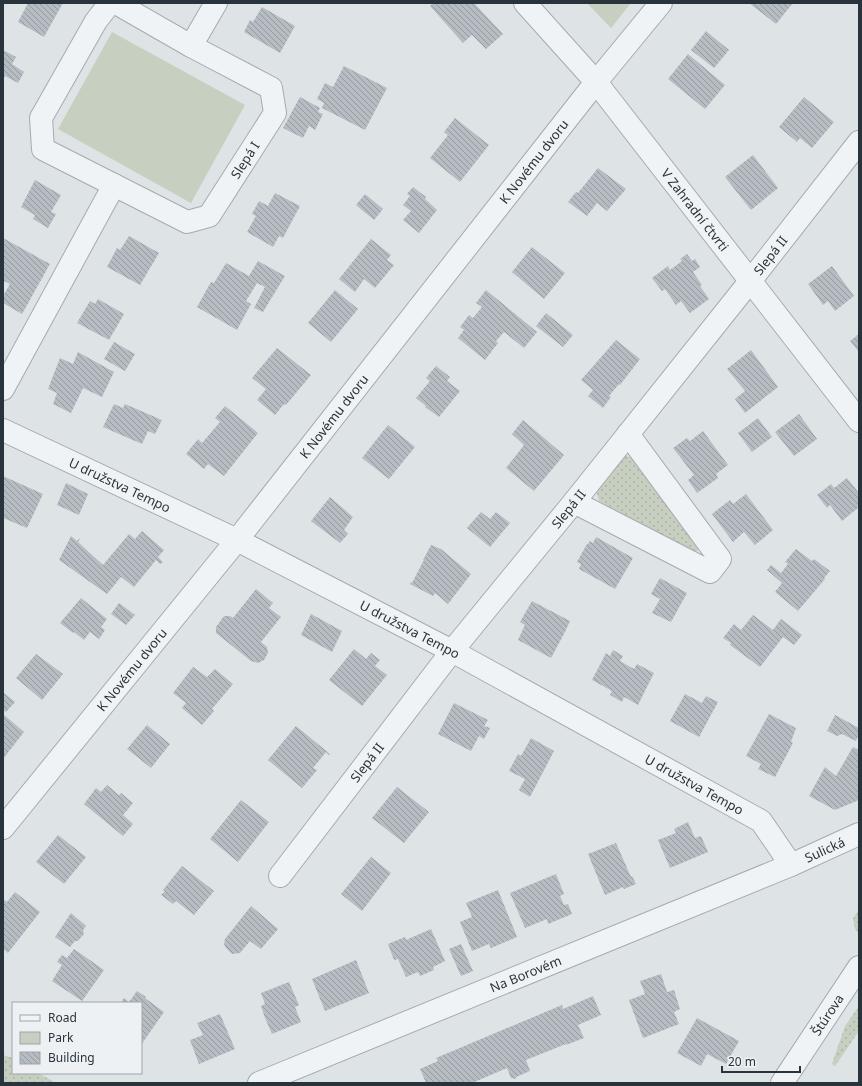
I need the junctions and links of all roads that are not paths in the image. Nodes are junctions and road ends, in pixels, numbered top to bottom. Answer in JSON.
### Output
{"nodes":[{"id":1,"x":110,"y":3,"type":"edge"},
{"id":2,"x":116,"y":3,"type":"edge"},
{"id":3,"x":216,"y":3,"type":"edge"},
{"id":4,"x":525,"y":3,"type":"edge"},
{"id":5,"x":661,"y":3,"type":"edge"},
{"id":6,"x":191,"y":46,"type":"junction"},
{"id":7,"x":596,"y":82,"type":"junction"},
{"id":8,"x":859,"y":142,"type":"edge"},
{"id":9,"x":114,"y":185,"type":"junction"},
{"id":10,"x":751,"y":280,"type":"junction"},
{"id":11,"x":3,"y":389,"type":"edge"},
{"id":12,"x":859,"y":421,"type":"edge"},
{"id":13,"x":3,"y":430,"type":"edge"},
{"id":14,"x":628,"y":434,"type":"junction"},
{"id":15,"x":574,"y":502,"type":"junction"},
{"id":16,"x":236,"y":540,"type":"junction"},
{"id":17,"x":452,"y":651,"type":"junction"},
{"id":18,"x":3,"y":828,"type":"edge"},
{"id":19,"x":859,"y":834,"type":"edge"},
{"id":20,"x":791,"y":865,"type":"junction"},
{"id":21,"x":280,"y":876,"type":"dead end"},
{"id":22,"x":859,"y":967,"type":"edge"},
{"id":23,"x":259,"y":1083,"type":"edge"},
{"id":24,"x":782,"y":1083,"type":"edge"}],
"edges":[{"from":1,"to":9,"type":"street","name":"Slepá I"},
{"from":2,"to":6,"type":"street","name":"Slepá I"},
{"from":3,"to":6,"type":"street"},
{"from":4,"to":7,"type":"street","name":"V Zahradní čtvrti"},
{"from":5,"to":7,"type":"street","name":"K Novému dvoru"},
{"from":6,"to":9,"type":"street","name":"Slepá I"},
{"from":7,"to":10,"type":"street","name":"V Zahradní čtvrti"},
{"from":7,"to":16,"type":"street","name":"K Novému dvoru"},
{"from":8,"to":10,"type":"street","name":"Slepá II"},
{"from":9,"to":11,"type":"street"},
{"from":10,"to":12,"type":"street","name":"V Zahradní čtvrti"},
{"from":10,"to":14,"type":"street","name":"Slepá II"},
{"from":13,"to":16,"type":"street","name":"U družstva Tempo"},
{"from":14,"to":15,"type":"street","name":"Slepá II"},
{"from":14,"to":15,"type":"street"},
{"from":15,"to":17,"type":"street","name":"Slepá II"},
{"from":16,"to":17,"type":"street","name":"U družstva Tempo"},
{"from":16,"to":18,"type":"street","name":"K Novému dvoru"},
{"from":17,"to":20,"type":"street","name":"U družstva Tempo"},
{"from":17,"to":21,"type":"street","name":"Slepá II"},
{"from":19,"to":20,"type":"street","name":"Sulická"},
{"from":20,"to":23,"type":"street","name":"Na Borovém"},
{"from":22,"to":24,"type":"street","name":"Štúrova"}]}
